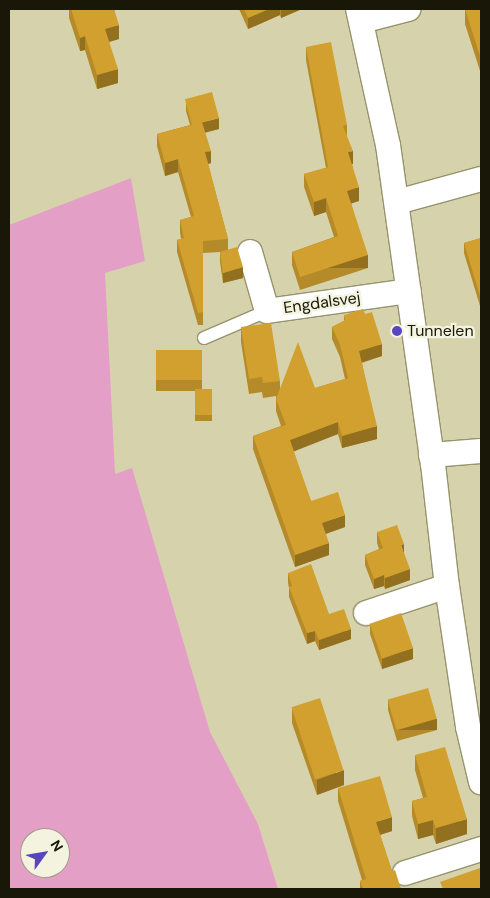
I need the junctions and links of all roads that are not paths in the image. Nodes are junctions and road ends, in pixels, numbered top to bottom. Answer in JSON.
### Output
{"nodes":[{"id":1,"x":408,"y":9,"type":"edge"},
{"id":2,"x":360,"y":15,"type":"edge"},
{"id":3,"x":481,"y":179,"type":"edge"},
{"id":4,"x":396,"y":202,"type":"junction"},
{"id":5,"x":250,"y":252,"type":"dead end"},
{"id":6,"x":409,"y":291,"type":"junction"},
{"id":7,"x":267,"y":311,"type":"junction"},
{"id":8,"x":204,"y":338,"type":"dead end"},
{"id":9,"x":481,"y":451,"type":"edge"},
{"id":10,"x":432,"y":455,"type":"junction"},
{"id":11,"x":447,"y":586,"type":"junction"},
{"id":12,"x":366,"y":613,"type":"dead end"},
{"id":13,"x":481,"y":782,"type":"edge"},
{"id":14,"x":481,"y":849,"type":"edge"},
{"id":15,"x":406,"y":873,"type":"dead end"}],
"edges":[{"from":1,"to":2,"type":"street"},
{"from":2,"to":4,"type":"street"},
{"from":3,"to":4,"type":"street"},
{"from":4,"to":6,"type":"street"},
{"from":5,"to":7,"type":"street","name":"Engdalsvej"},
{"from":6,"to":7,"type":"street","name":"Engdalsvej"},
{"from":6,"to":10,"type":"street"},
{"from":7,"to":8,"type":"lane"},
{"from":9,"to":10,"type":"street"},
{"from":10,"to":11,"type":"street"},
{"from":11,"to":12,"type":"street"},
{"from":11,"to":13,"type":"street"},
{"from":14,"to":15,"type":"street"}]}
